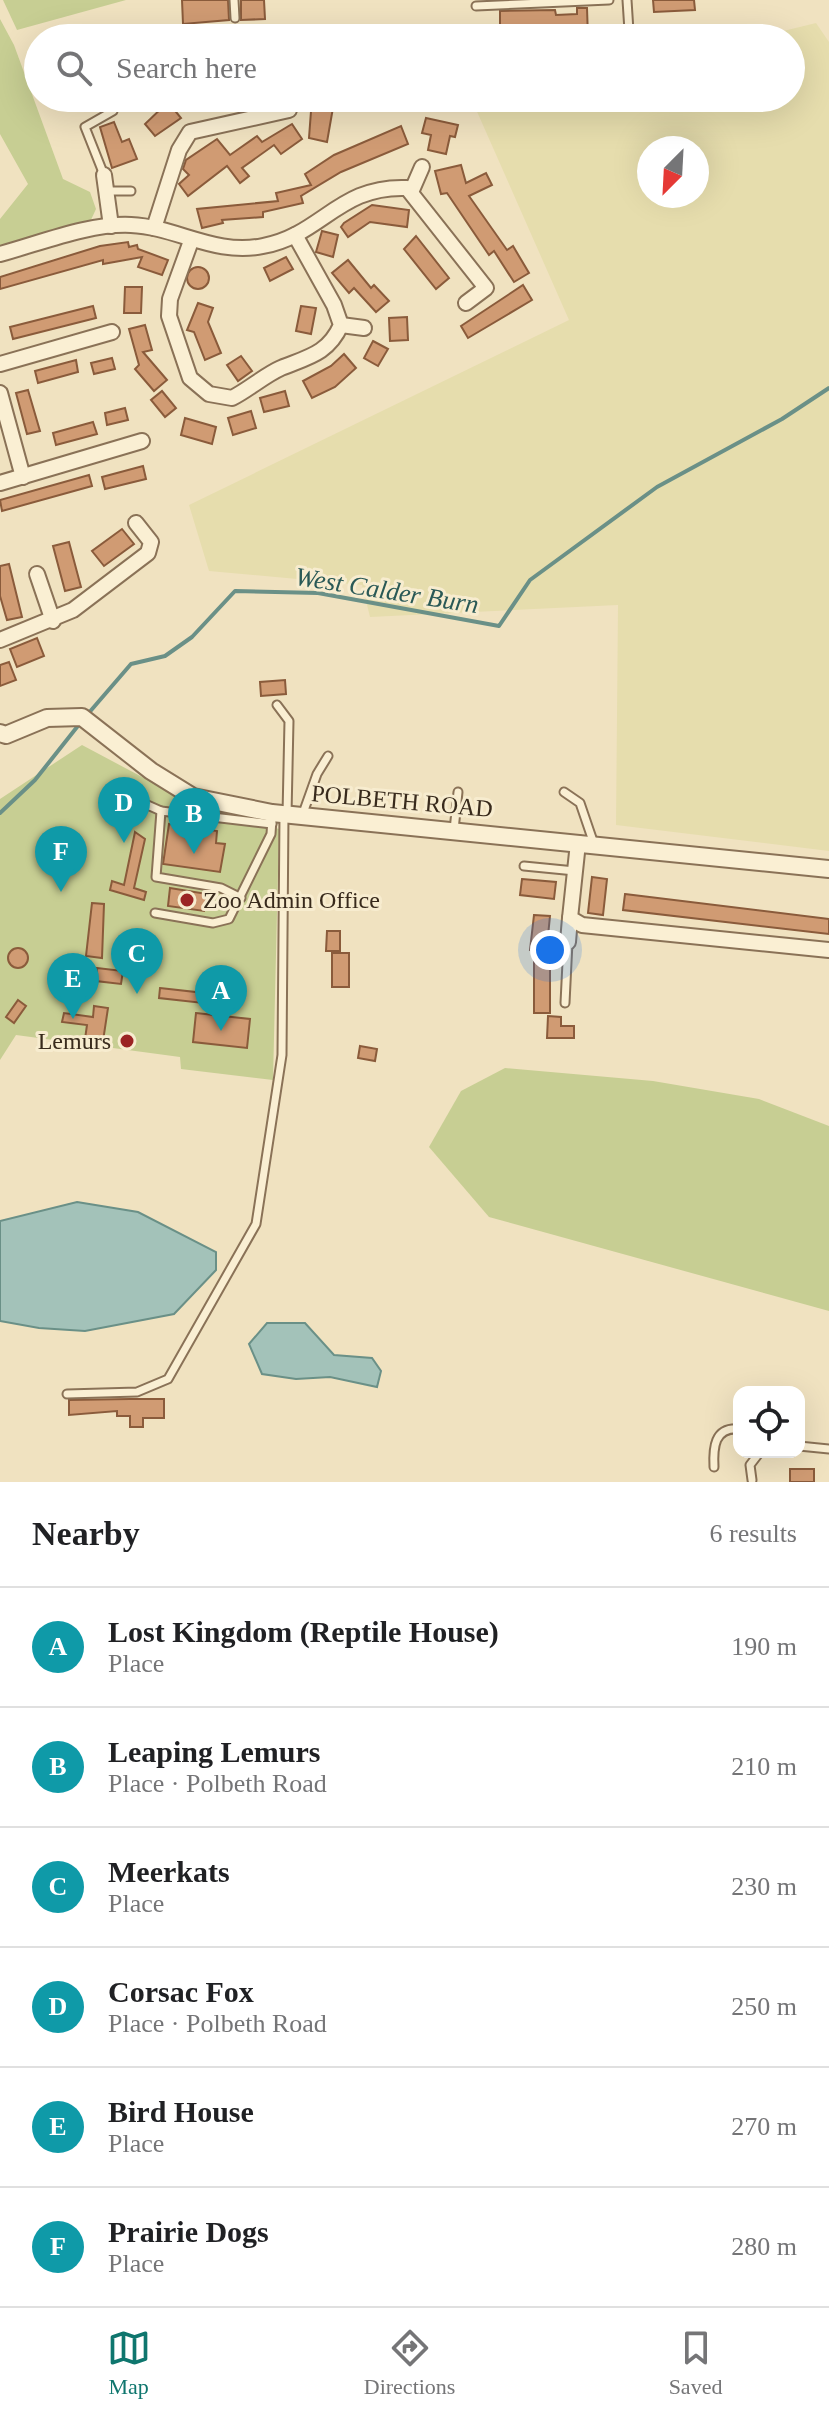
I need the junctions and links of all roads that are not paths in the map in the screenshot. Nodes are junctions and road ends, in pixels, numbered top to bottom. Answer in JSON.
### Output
{"nodes":[{"id":1,"x":234,"y":0,"type":"edge"},
{"id":2,"x":609,"y":0,"type":"edge"},
{"id":3,"x":627,"y":0,"type":"edge"},
{"id":4,"x":476,"y":6,"type":"dead end"},
{"id":5,"x":235,"y":18,"type":"dead end"},
{"id":6,"x":629,"y":24,"type":"edge"},
{"id":7,"x":111,"y":112,"type":"edge"},
{"id":8,"x":256,"y":112,"type":"edge"},
{"id":9,"x":278,"y":112,"type":"edge"},
{"id":10,"x":257,"y":116,"type":"junction"},
{"id":11,"x":422,"y":167,"type":"dead end"},
{"id":12,"x":104,"y":175,"type":"joint"},
{"id":13,"x":412,"y":190,"type":"junction"},
{"id":14,"x":107,"y":191,"type":"junction"},
{"id":15,"x":131,"y":191,"type":"dead end"},
{"id":16,"x":111,"y":226,"type":"junction"},
{"id":17,"x":154,"y":228,"type":"junction"},
{"id":18,"x":295,"y":235,"type":"junction"},
{"id":19,"x":191,"y":241,"type":"junction"},
{"id":20,"x":0,"y":254,"type":"edge"},
{"id":21,"x":466,"y":303,"type":"dead end"},
{"id":22,"x":341,"y":325,"type":"junction"},
{"id":23,"x":364,"y":328,"type":"dead end"},
{"id":24,"x":112,"y":332,"type":"dead end"},
{"id":25,"x":0,"y":364,"type":"edge"},
{"id":26,"x":0,"y":393,"type":"edge"},
{"id":27,"x":142,"y":441,"type":"dead end"},
{"id":28,"x":23,"y":477,"type":"junction"},
{"id":29,"x":0,"y":483,"type":"edge"},
{"id":30,"x":136,"y":523,"type":"dead end"},
{"id":31,"x":37,"y":574,"type":"dead end"},
{"id":32,"x":53,"y":621,"type":"junction"},
{"id":33,"x":0,"y":640,"type":"edge"},
{"id":34,"x":277,"y":705,"type":"dead end"},
{"id":35,"x":0,"y":733,"type":"edge"},
{"id":36,"x":328,"y":756,"type":"dead end"},
{"id":37,"x":116,"y":791,"type":"dead end"},
{"id":38,"x":458,"y":792,"type":"dead end"},
{"id":39,"x":564,"y":792,"type":"dead end"},
{"id":40,"x":161,"y":811,"type":"junction"},
{"id":41,"x":283,"y":816,"type":"junction"},
{"id":42,"x":454,"y":830,"type":"junction"},
{"id":43,"x":586,"y":844,"type":"junction"},
{"id":44,"x":524,"y":866,"type":"dead end"},
{"id":45,"x":829,"y":869,"type":"edge"},
{"id":46,"x":575,"y":871,"type":"junction"},
{"id":47,"x":241,"y":898,"type":"junction"},
{"id":48,"x":155,"y":913,"type":"dead end"},
{"id":49,"x":570,"y":918,"type":"junction"},
{"id":50,"x":568,"y":942,"type":"joint"},
{"id":51,"x":829,"y":950,"type":"edge"},
{"id":52,"x":565,"y":1003,"type":"dead end"},
{"id":53,"x":67,"y":1394,"type":"dead end"},
{"id":54,"x":733,"y":1429,"type":"edge"},
{"id":55,"x":805,"y":1447,"type":"edge"},
{"id":56,"x":829,"y":1449,"type":"edge"},
{"id":57,"x":755,"y":1458,"type":"edge"},
{"id":58,"x":714,"y":1467,"type":"dead end"},
{"id":59,"x":752,"y":1480,"type":"edge"}],
"edges":[{"from":1,"to":5,"type":"lane"},
{"from":2,"to":4,"type":"lane"},
{"from":3,"to":6,"type":"lane"},
{"from":7,"to":12,"type":"lane"},
{"from":8,"to":10,"type":"street"},
{"from":9,"to":10,"type":"street"},
{"from":10,"to":17,"type":"street"},
{"from":11,"to":13,"type":"street"},
{"from":12,"to":14,"type":"street"},
{"from":13,"to":18,"type":"street"},
{"from":13,"to":21,"type":"street"},
{"from":14,"to":15,"type":"lane"},
{"from":14,"to":16,"type":"street"},
{"from":16,"to":17,"type":"street"},
{"from":16,"to":20,"type":"street"},
{"from":17,"to":19,"type":"street"},
{"from":18,"to":19,"type":"street"},
{"from":18,"to":22,"type":"street"},
{"from":19,"to":22,"type":"street"},
{"from":22,"to":23,"type":"street"},
{"from":24,"to":25,"type":"street"},
{"from":26,"to":28,"type":"street"},
{"from":27,"to":28,"type":"street"},
{"from":28,"to":29,"type":"street"},
{"from":30,"to":32,"type":"street"},
{"from":31,"to":32,"type":"street"},
{"from":32,"to":33,"type":"street"},
{"from":34,"to":41,"type":"lane"},
{"from":35,"to":41,"type":"street","name":"POLBETH ROAD"},
{"from":36,"to":41,"type":"lane"},
{"from":37,"to":40,"type":"lane"},
{"from":38,"to":42,"type":"lane"},
{"from":39,"to":43,"type":"lane"},
{"from":40,"to":41,"type":"lane"},
{"from":40,"to":47,"type":"lane"},
{"from":41,"to":42,"type":"street","name":"POLBETH ROAD"},
{"from":41,"to":47,"type":"lane"},
{"from":41,"to":53,"type":"lane"},
{"from":42,"to":43,"type":"street","name":"POLBETH ROAD"},
{"from":43,"to":45,"type":"street","name":"POLBETH ROAD"},
{"from":43,"to":46,"type":"street"},
{"from":44,"to":46,"type":"lane"},
{"from":46,"to":49,"type":"street"},
{"from":47,"to":48,"type":"lane"},
{"from":49,"to":50,"type":"street"},
{"from":49,"to":51,"type":"street"},
{"from":50,"to":52,"type":"lane"},
{"from":54,"to":58,"type":"lane"},
{"from":55,"to":56,"type":"lane"},
{"from":57,"to":59,"type":"lane"}]}
